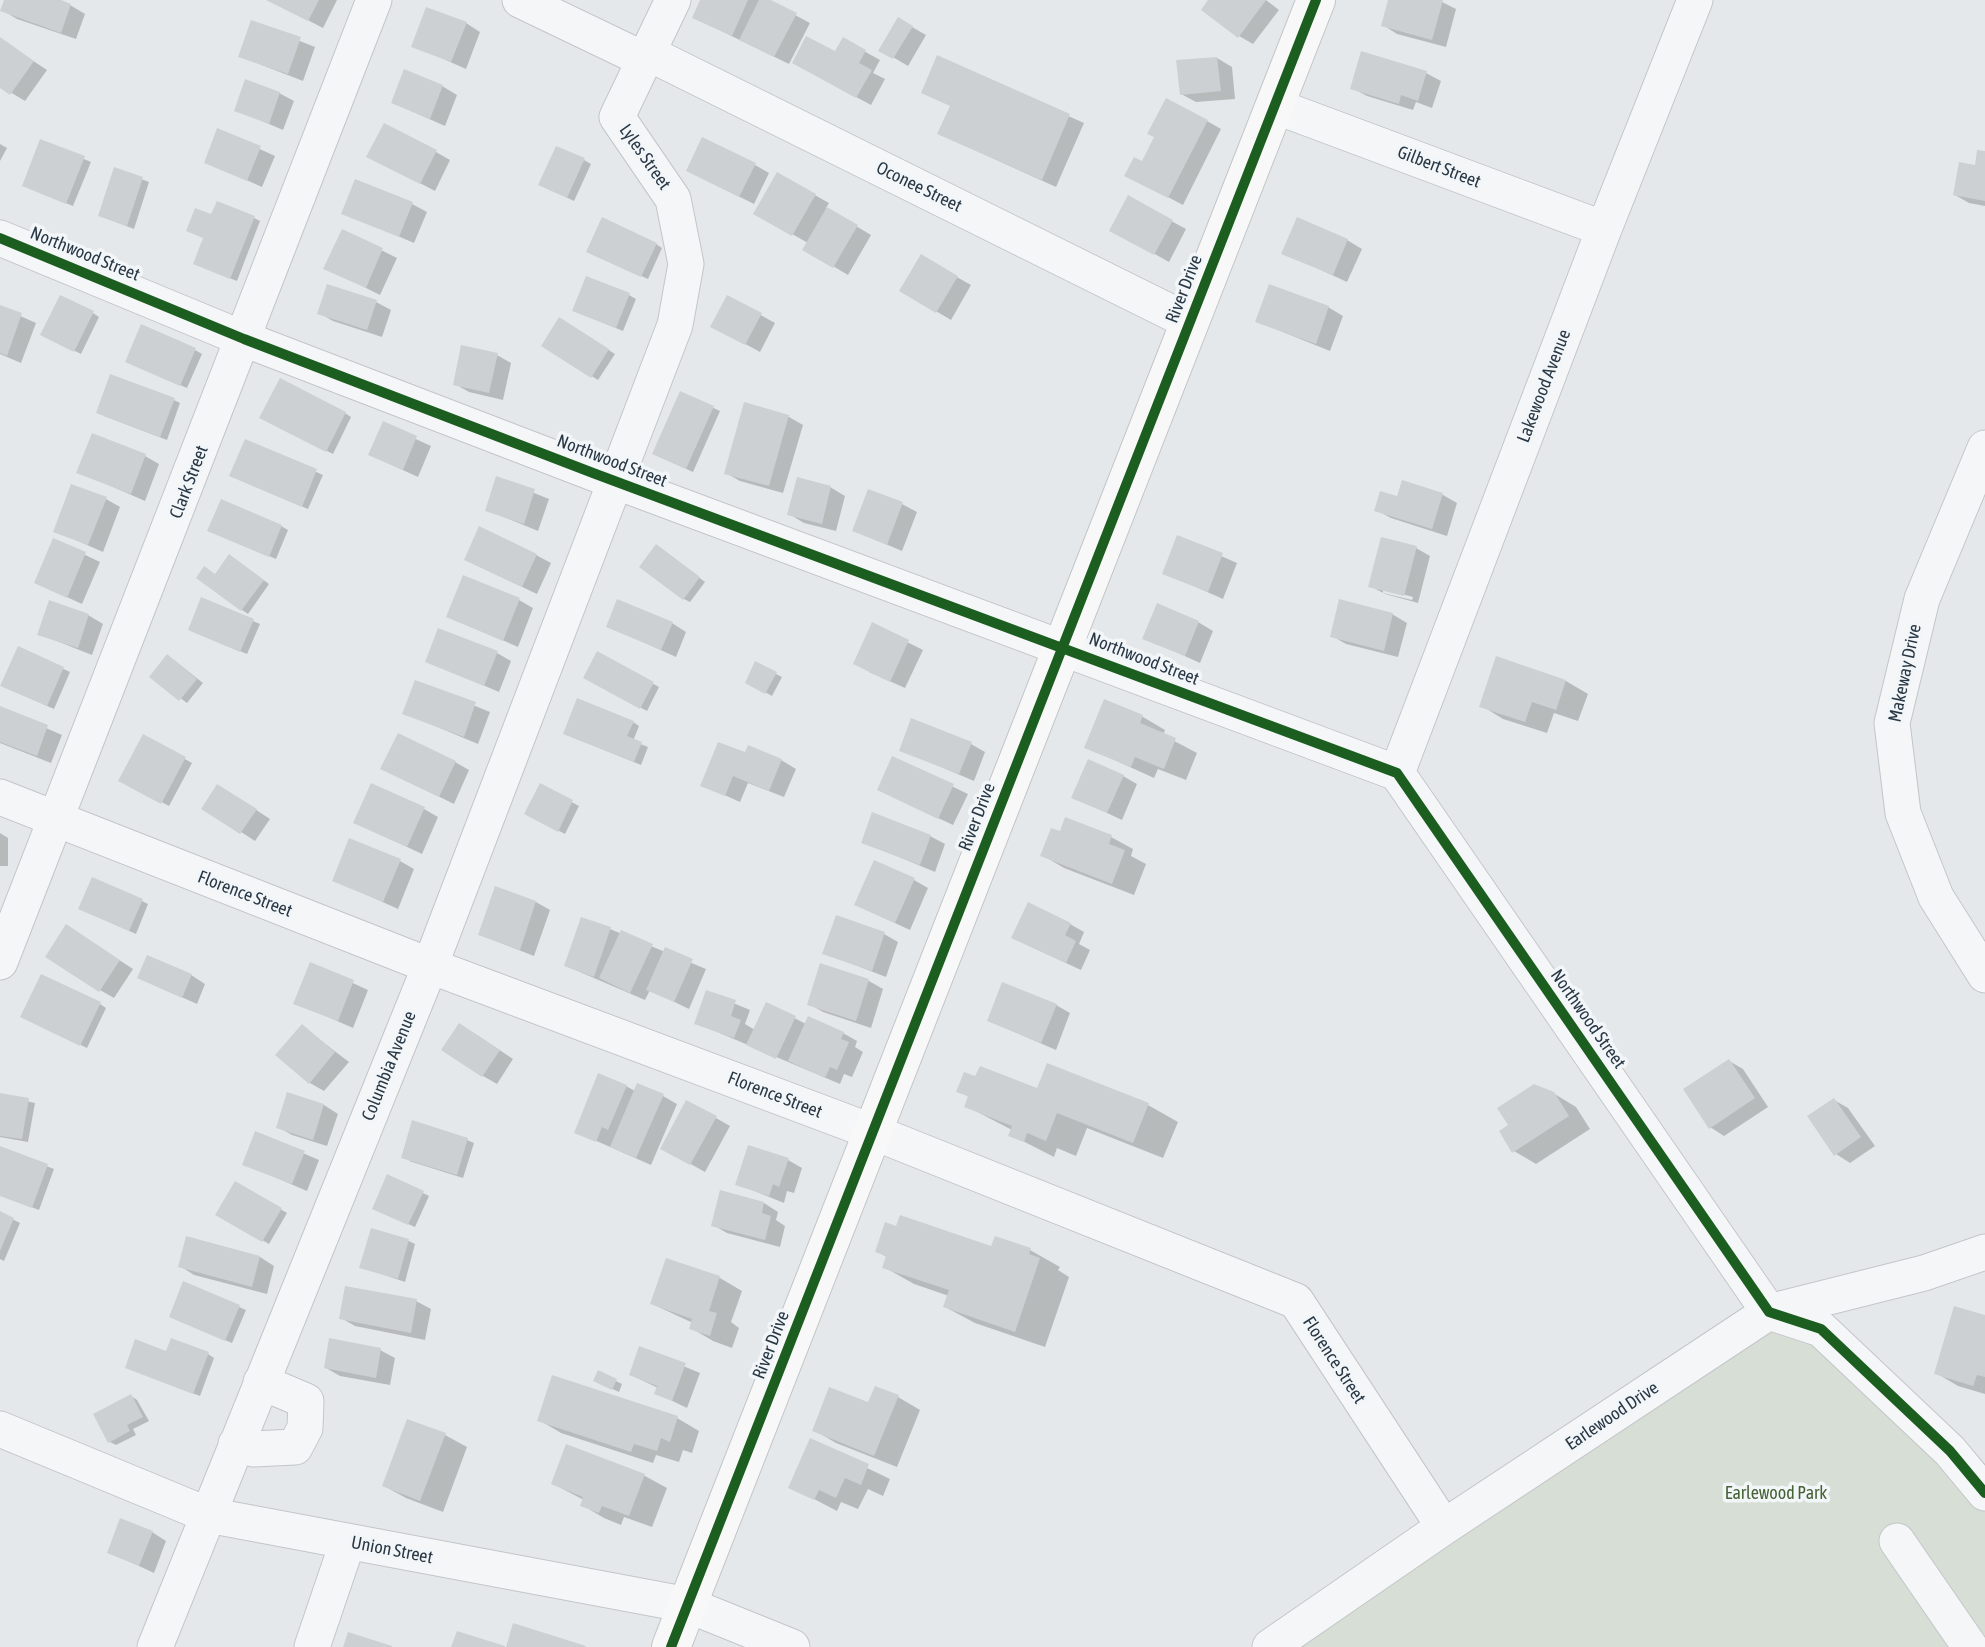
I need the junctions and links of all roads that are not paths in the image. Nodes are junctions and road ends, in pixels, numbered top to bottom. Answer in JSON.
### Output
{"nodes":[{"id":1,"x":374,"y":0,"type":"edge"},
{"id":2,"x":520,"y":0,"type":"edge"},
{"id":3,"x":673,"y":0,"type":"edge"},
{"id":4,"x":1316,"y":0,"type":"edge"},
{"id":5,"x":1695,"y":0,"type":"edge"},
{"id":6,"x":646,"y":57,"type":"junction"},
{"id":7,"x":1275,"y":106,"type":"junction"},
{"id":8,"x":1604,"y":229,"type":"junction"},
{"id":9,"x":0,"y":238,"type":"edge"},
{"id":10,"x":1190,"y":322,"type":"junction"},
{"id":11,"x":244,"y":339,"type":"junction"},
{"id":12,"x":1985,"y":448,"type":"edge"},
{"id":13,"x":613,"y":480,"type":"junction"},
{"id":14,"x":1063,"y":647,"type":"junction"},
{"id":15,"x":1397,"y":773,"type":"junction"},
{"id":16,"x":0,"y":797,"type":"edge"},
{"id":17,"x":57,"y":820,"type":"junction"},
{"id":18,"x":0,"y":962,"type":"edge"},
{"id":19,"x":430,"y":966,"type":"junction"},
{"id":20,"x":1985,"y":975,"type":"edge"},
{"id":21,"x":873,"y":1132,"type":"junction"},
{"id":22,"x":1985,"y":1252,"type":"edge"},
{"id":23,"x":1769,"y":1312,"type":"junction"},
{"id":24,"x":261,"y":1382,"type":"junction"},
{"id":25,"x":0,"y":1429,"type":"edge"},
{"id":26,"x":236,"y":1444,"type":"junction"},
{"id":27,"x":1985,"y":1493,"type":"edge"},
{"id":28,"x":208,"y":1515,"type":"junction"},
{"id":29,"x":1444,"y":1527,"type":"junction"},
{"id":30,"x":348,"y":1541,"type":"junction"},
{"id":31,"x":1897,"y":1541,"type":"dead end"},
{"id":32,"x":688,"y":1605,"type":"junction"},
{"id":33,"x":155,"y":1647,"type":"edge"},
{"id":34,"x":312,"y":1647,"type":"edge"},
{"id":35,"x":671,"y":1647,"type":"edge"},
{"id":36,"x":792,"y":1647,"type":"edge"},
{"id":37,"x":1270,"y":1647,"type":"edge"},
{"id":38,"x":1970,"y":1647,"type":"edge"}],
"edges":[{"from":1,"to":11,"type":"street","name":"Clark Street"},
{"from":2,"to":6,"type":"street","name":"Oconee Street"},
{"from":3,"to":6,"type":"street","name":"Lyles Street"},
{"from":4,"to":7,"type":"main road","name":"River Drive"},
{"from":5,"to":8,"type":"street","name":"Lakewood Avenue"},
{"from":6,"to":10,"type":"street","name":"Oconee Street"},
{"from":6,"to":13,"type":"street","name":"Lyles Street"},
{"from":7,"to":8,"type":"street","name":"Gilbert Street"},
{"from":7,"to":10,"type":"main road","name":"River Drive"},
{"from":8,"to":15,"type":"street","name":"Lakewood Avenue"},
{"from":9,"to":11,"type":"street","name":"Northwood Street"},
{"from":10,"to":14,"type":"main road","name":"River Drive"},
{"from":11,"to":13,"type":"street","name":"Northwood Street"},
{"from":11,"to":17,"type":"street","name":"Clark Street"},
{"from":12,"to":20,"type":"street","name":"Makeway Drive"},
{"from":13,"to":14,"type":"street","name":"Northwood Street"},
{"from":13,"to":19,"type":"street","name":"Columbia Avenue"},
{"from":14,"to":15,"type":"street","name":"Northwood Street"},
{"from":14,"to":21,"type":"main road","name":"River Drive"},
{"from":15,"to":23,"type":"street","name":"Northwood Street"},
{"from":16,"to":17,"type":"street","name":"Florence Street"},
{"from":17,"to":18,"type":"street","name":"Clark Street"},
{"from":17,"to":19,"type":"street","name":"Florence Street"},
{"from":19,"to":21,"type":"street","name":"Florence Street"},
{"from":19,"to":24,"type":"street","name":"Columbia Avenue"},
{"from":21,"to":29,"type":"street","name":"Florence Street"},
{"from":21,"to":32,"type":"main road","name":"River Drive"},
{"from":22,"to":23,"type":"street","name":"Earlewood Drive"},
{"from":23,"to":27,"type":"street"},
{"from":23,"to":29,"type":"street","name":"Earlewood Drive"},
{"from":24,"to":26,"type":"street","name":"Columbia Avenue"},
{"from":24,"to":26,"type":"street"},
{"from":25,"to":28,"type":"street","name":"Union Street"},
{"from":26,"to":28,"type":"street","name":"Columbia Avenue"},
{"from":28,"to":30,"type":"street","name":"Union Street"},
{"from":28,"to":33,"type":"street","name":"Columbia Avenue"},
{"from":29,"to":37,"type":"street","name":"Earlewood Drive"},
{"from":30,"to":32,"type":"street","name":"Union Street"},
{"from":30,"to":34,"type":"street"},
{"from":31,"to":38,"type":"street"},
{"from":32,"to":35,"type":"main road","name":"River Drive"},
{"from":32,"to":36,"type":"street","name":"Union Street"}]}
